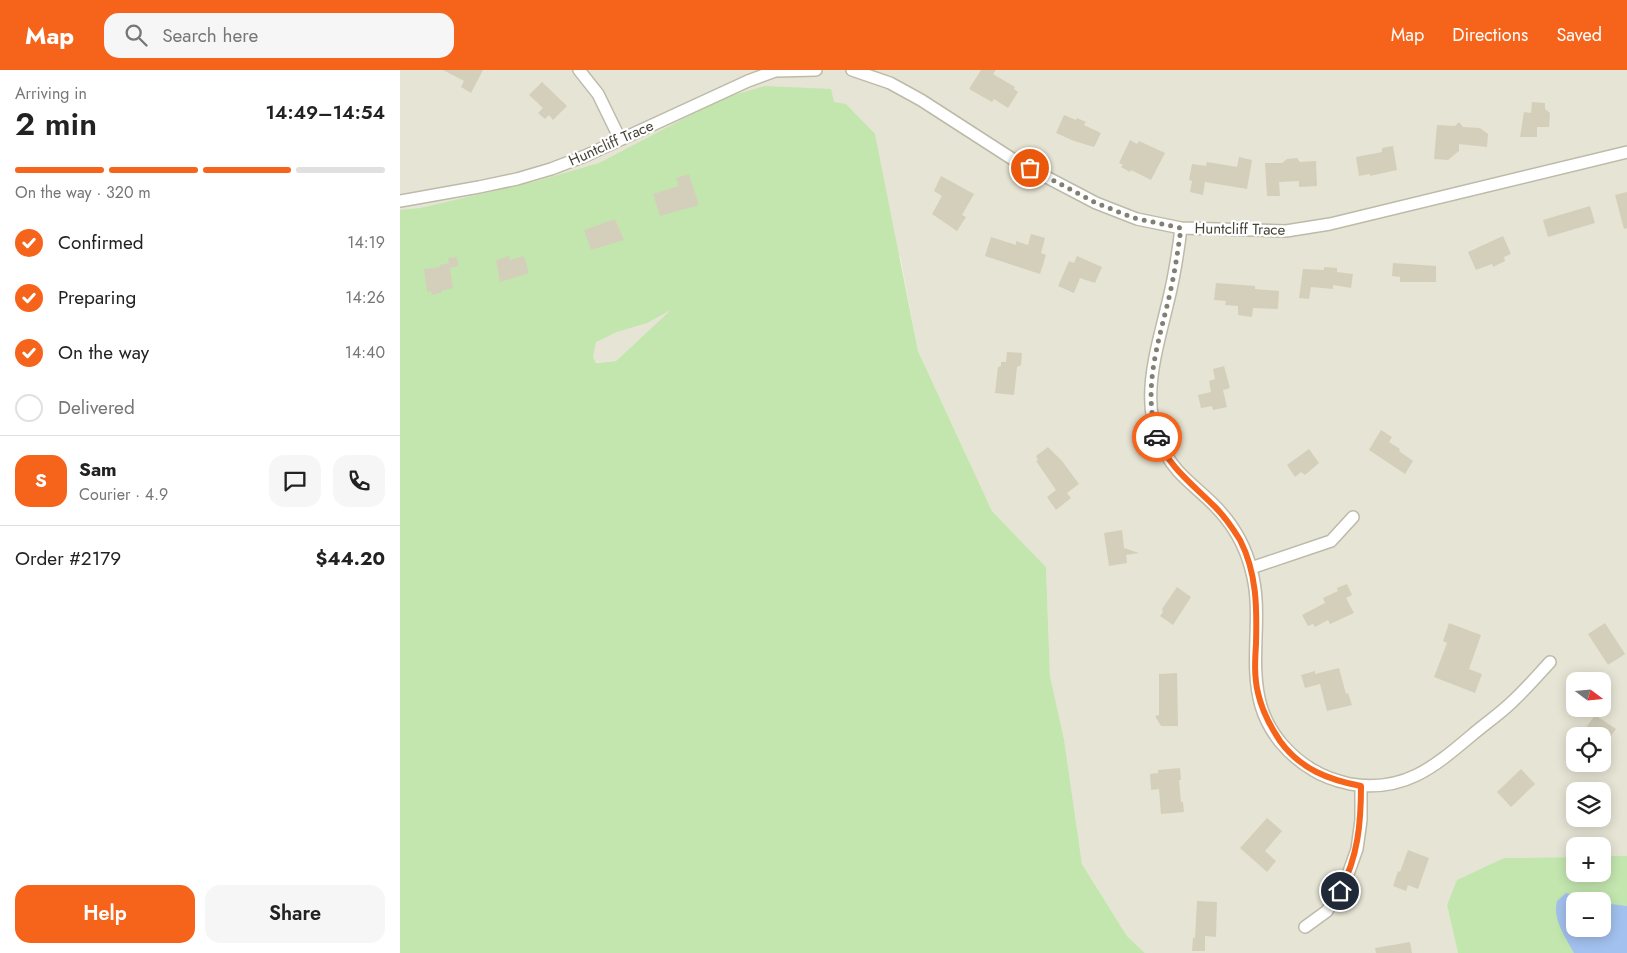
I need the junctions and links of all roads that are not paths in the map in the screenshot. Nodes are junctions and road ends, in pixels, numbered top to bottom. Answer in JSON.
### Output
{"nodes":[{"id":1,"x":579,"y":70,"type":"edge"},
{"id":2,"x":816,"y":70,"type":"edge"},
{"id":3,"x":852,"y":70,"type":"edge"},
{"id":4,"x":775,"y":71,"type":"edge"},
{"id":5,"x":620,"y":140,"type":"junction"},
{"id":6,"x":1627,"y":152,"type":"edge"},
{"id":7,"x":400,"y":201,"type":"edge"},
{"id":8,"x":1181,"y":228,"type":"junction"},
{"id":9,"x":1353,"y":517,"type":"dead end"},
{"id":10,"x":1251,"y":568,"type":"junction"},
{"id":11,"x":1550,"y":662,"type":"dead end"},
{"id":12,"x":1361,"y":786,"type":"junction"},
{"id":13,"x":1306,"y":927,"type":"dead end"}],
"edges":[{"from":1,"to":5,"type":"street"},
{"from":2,"to":4,"type":"street","name":"Huntcliff Trace"},
{"from":3,"to":8,"type":"street","name":"Huntcliff Trace"},
{"from":4,"to":5,"type":"street","name":"Huntcliff Trace"},
{"from":5,"to":7,"type":"street","name":"Huntcliff Trace"},
{"from":6,"to":8,"type":"street","name":"Huntcliff Trace"},
{"from":8,"to":10,"type":"street"},
{"from":9,"to":10,"type":"street"},
{"from":10,"to":12,"type":"street"},
{"from":11,"to":12,"type":"street"},
{"from":12,"to":13,"type":"street"}]}
